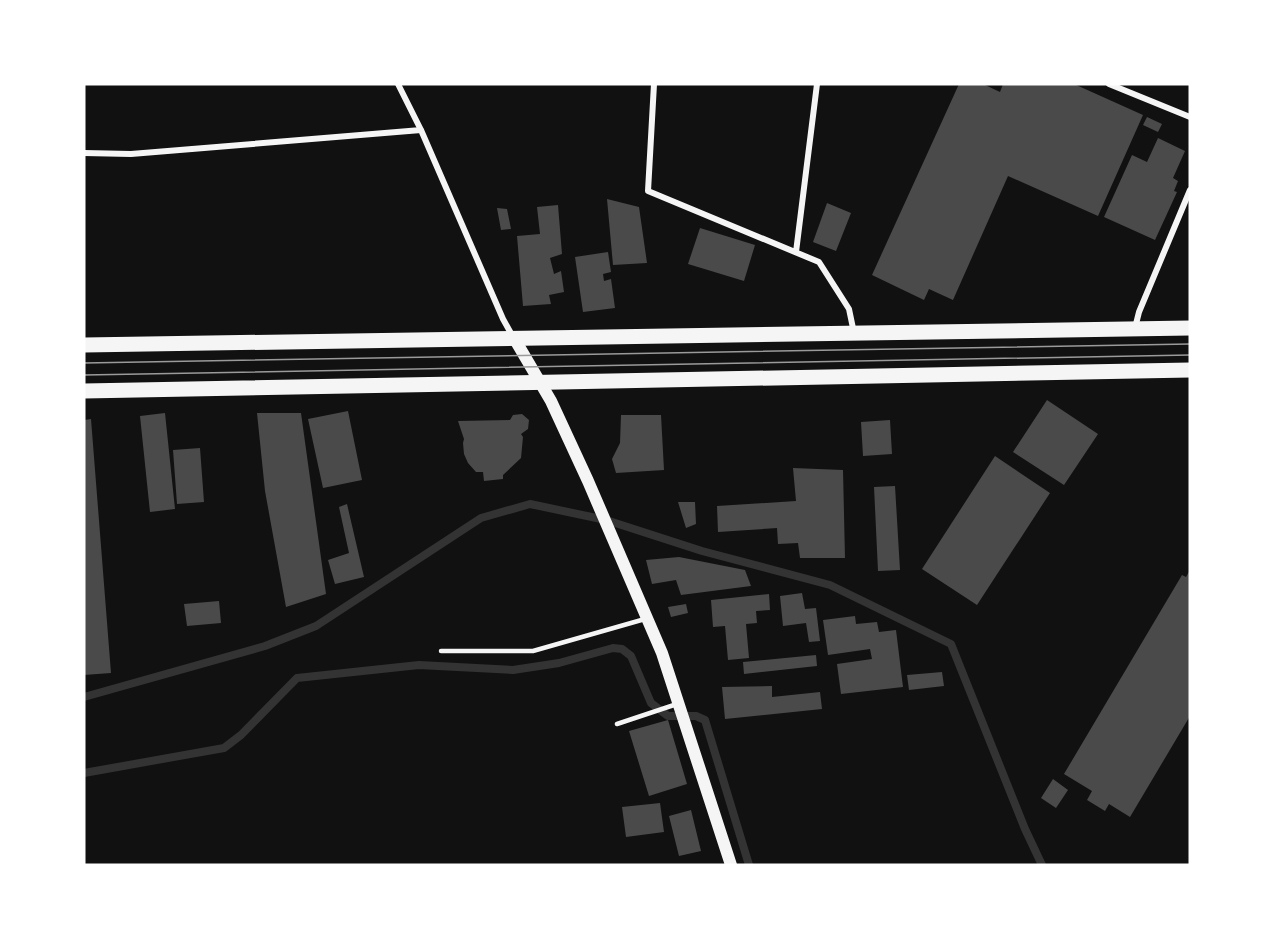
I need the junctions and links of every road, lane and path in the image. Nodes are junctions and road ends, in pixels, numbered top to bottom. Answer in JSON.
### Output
{"nodes":[{"id":1,"x":398,"y":84,"type":"edge"},
{"id":2,"x":654,"y":84,"type":"edge"},
{"id":3,"x":817,"y":84,"type":"edge"},
{"id":4,"x":1109,"y":84,"type":"edge"},
{"id":5,"x":1190,"y":117,"type":"edge"},
{"id":6,"x":421,"y":130,"type":"junction"},
{"id":7,"x":84,"y":153,"type":"edge"},
{"id":8,"x":1190,"y":189,"type":"edge"},
{"id":9,"x":796,"y":252,"type":"junction"},
{"id":10,"x":1190,"y":328,"type":"edge"},
{"id":11,"x":1135,"y":329,"type":"junction"},
{"id":12,"x":854,"y":333,"type":"junction"},
{"id":13,"x":514,"y":338,"type":"junction"},
{"id":14,"x":84,"y":345,"type":"edge"},
{"id":15,"x":1190,"y":370,"type":"edge"},
{"id":16,"x":540,"y":383,"type":"junction"},
{"id":17,"x":84,"y":391,"type":"edge"},
{"id":18,"x":648,"y":618,"type":"junction"},
{"id":19,"x":441,"y":651,"type":"dead end"},
{"id":20,"x":680,"y":704,"type":"junction"},
{"id":21,"x":617,"y":724,"type":"dead end"},
{"id":22,"x":731,"y":865,"type":"edge"}],
"edges":[{"from":1,"to":6,"type":"street"},
{"from":2,"to":9,"type":"street"},
{"from":3,"to":9,"type":"street"},
{"from":4,"to":5,"type":"street"},
{"from":6,"to":7,"type":"street"},
{"from":6,"to":13,"type":"street"},
{"from":8,"to":11,"type":"street"},
{"from":9,"to":12,"type":"street"},
{"from":10,"to":11,"type":"main road"},
{"from":11,"to":12,"type":"main road"},
{"from":12,"to":13,"type":"main road"},
{"from":13,"to":14,"type":"main road"},
{"from":13,"to":16,"type":"main road"},
{"from":15,"to":16,"type":"main road"},
{"from":16,"to":17,"type":"main road"},
{"from":16,"to":18,"type":"main road"},
{"from":18,"to":19,"type":"lane"},
{"from":18,"to":20,"type":"main road"},
{"from":20,"to":21,"type":"lane"},
{"from":20,"to":22,"type":"main road"}]}
